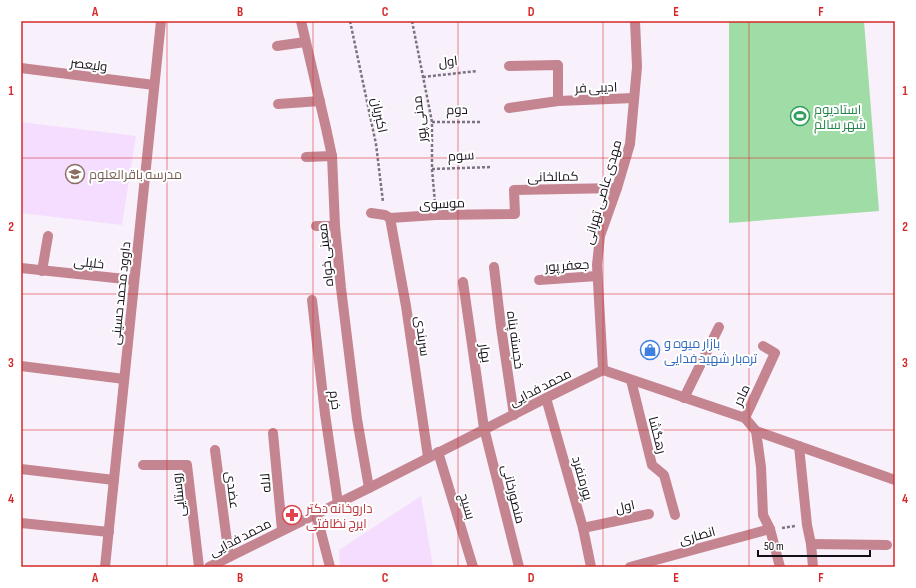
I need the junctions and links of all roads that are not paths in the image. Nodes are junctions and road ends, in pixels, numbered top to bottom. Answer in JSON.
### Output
{"nodes":[{"id":1,"x":161,"y":21,"type":"edge"},
{"id":2,"x":301,"y":21,"type":"edge"},
{"id":3,"x":635,"y":21,"type":"edge"},
{"id":4,"x":305,"y":42,"type":"junction"},
{"id":5,"x":277,"y":46,"type":"dead end"},
{"id":6,"x":509,"y":66,"type":"dead end"},
{"id":7,"x":21,"y":68,"type":"edge"},
{"id":8,"x":154,"y":85,"type":"junction"},
{"id":9,"x":634,"y":98,"type":"junction"},
{"id":10,"x":320,"y":100,"type":"junction"},
{"id":11,"x":558,"y":101,"type":"junction"},
{"id":12,"x":278,"y":104,"type":"dead end"},
{"id":13,"x":509,"y":108,"type":"dead end"},
{"id":14,"x":332,"y":156,"type":"junction"},
{"id":15,"x":306,"y":157,"type":"dead end"},
{"id":16,"x":617,"y":188,"type":"junction"},
{"id":17,"x":371,"y":213,"type":"dead end"},
{"id":18,"x":515,"y":214,"type":"joint"},
{"id":19,"x":387,"y":216,"type":"junction"},
{"id":20,"x":316,"y":226,"type":"dead end"},
{"id":21,"x":335,"y":226,"type":"junction"},
{"id":22,"x":48,"y":236,"type":"dead end"},
{"id":23,"x":21,"y":268,"type":"edge"},
{"id":24,"x":494,"y":268,"type":"dead end"},
{"id":25,"x":42,"y":271,"type":"junction"},
{"id":26,"x":597,"y":276,"type":"junction"},
{"id":27,"x":134,"y":280,"type":"junction"},
{"id":28,"x":539,"y":280,"type":"dead end"},
{"id":29,"x":464,"y":282,"type":"dead end"},
{"id":30,"x":312,"y":300,"type":"dead end"},
{"id":31,"x":719,"y":327,"type":"dead end"},
{"id":32,"x":763,"y":346,"type":"dead end"},
{"id":33,"x":21,"y":366,"type":"edge"},
{"id":34,"x":604,"y":370,"type":"junction"},
{"id":35,"x":124,"y":379,"type":"junction"},
{"id":36,"x":631,"y":380,"type":"junction"},
{"id":37,"x":546,"y":398,"type":"junction"},
{"id":38,"x":684,"y":398,"type":"junction"},
{"id":39,"x":514,"y":415,"type":"junction"},
{"id":40,"x":744,"y":418,"type":"junction"},
{"id":41,"x":484,"y":428,"type":"junction"},
{"id":42,"x":756,"y":431,"type":"junction"},
{"id":43,"x":273,"y":433,"type":"dead end"},
{"id":44,"x":799,"y":446,"type":"junction"},
{"id":45,"x":215,"y":450,"type":"dead end"},
{"id":46,"x":438,"y":452,"type":"junction"},
{"id":47,"x":428,"y":458,"type":"junction"},
{"id":48,"x":143,"y":465,"type":"dead end"},
{"id":49,"x":21,"y":469,"type":"edge"},
{"id":50,"x":114,"y":480,"type":"junction"},
{"id":51,"x":895,"y":480,"type":"edge"},
{"id":52,"x":369,"y":488,"type":"junction"},
{"id":53,"x":338,"y":503,"type":"junction"},
{"id":54,"x":316,"y":513,"type":"junction"},
{"id":55,"x":649,"y":514,"type":"dead end"},
{"id":56,"x":675,"y":515,"type":"dead end"},
{"id":57,"x":21,"y":523,"type":"edge"},
{"id":58,"x":583,"y":528,"type":"junction"},
{"id":59,"x":770,"y":529,"type":"junction"},
{"id":60,"x":282,"y":530,"type":"junction"},
{"id":61,"x":109,"y":532,"type":"junction"},
{"id":62,"x":811,"y":544,"type":"junction"},
{"id":63,"x":887,"y":545,"type":"dead end"},
{"id":64,"x":229,"y":557,"type":"junction"},
{"id":65,"x":106,"y":567,"type":"edge"},
{"id":66,"x":199,"y":567,"type":"edge"},
{"id":67,"x":208,"y":567,"type":"edge"},
{"id":68,"x":330,"y":567,"type":"edge"},
{"id":69,"x":473,"y":567,"type":"edge"},
{"id":70,"x":519,"y":567,"type":"edge"},
{"id":71,"x":591,"y":567,"type":"edge"},
{"id":72,"x":630,"y":567,"type":"edge"},
{"id":73,"x":780,"y":567,"type":"edge"},
{"id":74,"x":813,"y":567,"type":"edge"}],
"edges":[{"from":1,"to":8,"type":"street","name":"داوود محمد حسینی"},
{"from":2,"to":4,"type":"street","name":"معینی خواه"},
{"from":3,"to":9,"type":"street","name":"مهدی عاصی تهرانی"},
{"from":4,"to":5,"type":"street"},
{"from":4,"to":10,"type":"street","name":"معینی خواه"},
{"from":6,"to":11,"type":"street","name":"ادیبی فر"},
{"from":7,"to":8,"type":"street","name":"ولیعصر"},
{"from":8,"to":27,"type":"street","name":"داوود محمد حسینی"},
{"from":9,"to":11,"type":"street","name":"ادیبی فر"},
{"from":9,"to":16,"type":"street","name":"مهدی عاصی تهرانی"},
{"from":10,"to":12,"type":"street"},
{"from":10,"to":14,"type":"street","name":"معینی خواه"},
{"from":11,"to":13,"type":"street","name":"ادیبی فر"},
{"from":14,"to":15,"type":"street"},
{"from":14,"to":21,"type":"street","name":"معینی خواه"},
{"from":16,"to":18,"type":"street","name":"کمالخانی"},
{"from":16,"to":26,"type":"street","name":"مهدی عاصی تهرانی"},
{"from":17,"to":19,"type":"street","name":"موسوی"},
{"from":18,"to":19,"type":"street","name":"موسوی"},
{"from":19,"to":47,"type":"street","name":"سربندی"},
{"from":20,"to":21,"type":"street"},
{"from":21,"to":52,"type":"street","name":"معینی خواه"},
{"from":22,"to":25,"type":"street"},
{"from":23,"to":25,"type":"street","name":"خلیلی"},
{"from":24,"to":39,"type":"street","name":"خجسته پناه"},
{"from":25,"to":27,"type":"street","name":"خلیلی"},
{"from":26,"to":28,"type":"street","name":"جعفر پور"},
{"from":26,"to":34,"type":"street","name":"مهدی عاصی تهرانی"},
{"from":27,"to":35,"type":"street","name":"داوود محمد حسینی"},
{"from":29,"to":41,"type":"street","name":"بهار"},
{"from":30,"to":53,"type":"street","name":"خرم"},
{"from":31,"to":38,"type":"street"},
{"from":32,"to":40,"type":"street","name":"مادر"},
{"from":33,"to":35,"type":"street"},
{"from":34,"to":36,"type":"street"},
{"from":34,"to":37,"type":"street","name":"محمد فدایی"},
{"from":35,"to":50,"type":"street","name":"داوود محمد حسینی"},
{"from":36,"to":38,"type":"street"},
{"from":36,"to":56,"type":"street","name":"رهگشا"},
{"from":37,"to":39,"type":"street","name":"محمد فدایی"},
{"from":37,"to":58,"type":"street","name":"پورمنفرد"},
{"from":38,"to":40,"type":"street"},
{"from":39,"to":41,"type":"street","name":"محمد فدایی"},
{"from":40,"to":42,"type":"street"},
{"from":41,"to":46,"type":"street","name":"محمد فدایی"},
{"from":41,"to":70,"type":"street","name":"منصورخانی"},
{"from":42,"to":44,"type":"street"},
{"from":42,"to":59,"type":"street"},
{"from":43,"to":60,"type":"street","name":"لاله"},
{"from":44,"to":51,"type":"street"},
{"from":44,"to":62,"type":"street"},
{"from":45,"to":64,"type":"street","name":"عضدی"},
{"from":46,"to":47,"type":"street","name":"محمد فدایی"},
{"from":46,"to":69,"type":"street","name":"بسیج"},
{"from":47,"to":52,"type":"street","name":"محمد فدایی"},
{"from":48,"to":66,"type":"street","name":"روستایی"},
{"from":49,"to":50,"type":"street"},
{"from":50,"to":61,"type":"street","name":"داوود محمد حسینی"},
{"from":52,"to":53,"type":"street","name":"محمد فدایی"},
{"from":53,"to":54,"type":"street","name":"محمد فدایی"},
{"from":54,"to":60,"type":"street","name":"محمد فدایی"},
{"from":54,"to":68,"type":"street"},
{"from":55,"to":58,"type":"street","name":"اول"},
{"from":57,"to":61,"type":"street"},
{"from":58,"to":71,"type":"street","name":"پورمنفرد"},
{"from":59,"to":72,"type":"street","name":"انصاری"},
{"from":59,"to":73,"type":"street"},
{"from":60,"to":64,"type":"street","name":"محمد فدایی"},
{"from":61,"to":65,"type":"street","name":"داوود محمد حسینی"},
{"from":62,"to":63,"type":"street"},
{"from":62,"to":74,"type":"street"},
{"from":64,"to":67,"type":"street","name":"محمد فدایی"}]}
